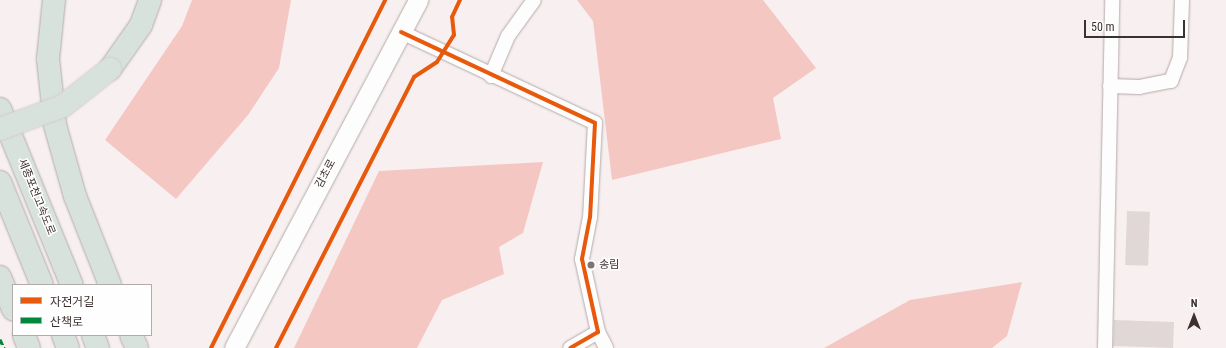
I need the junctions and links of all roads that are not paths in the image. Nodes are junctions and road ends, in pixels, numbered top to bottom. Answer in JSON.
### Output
{"nodes":[{"id":1,"x":54,"y":0,"type":"edge"},
{"id":2,"x":150,"y":0,"type":"edge"},
{"id":3,"x":418,"y":0,"type":"edge"},
{"id":4,"x":534,"y":0,"type":"edge"},
{"id":5,"x":1112,"y":0,"type":"edge"},
{"id":6,"x":1182,"y":0,"type":"edge"},
{"id":7,"x":401,"y":32,"type":"junction"},
{"id":8,"x":491,"y":76,"type":"junction"},
{"id":9,"x":1110,"y":86,"type":"junction"},
{"id":10,"x":0,"y":109,"type":"edge"},
{"id":11,"x":0,"y":129,"type":"edge"},
{"id":12,"x":0,"y":182,"type":"edge"},
{"id":13,"x":0,"y":277,"type":"edge"},
{"id":14,"x":42,"y":284,"type":"edge"},
{"id":15,"x":72,"y":284,"type":"edge"},
{"id":16,"x":110,"y":284,"type":"edge"},
{"id":17,"x":12,"y":307,"type":"edge"},
{"id":18,"x":598,"y":332,"type":"junction"},
{"id":19,"x":24,"y":336,"type":"edge"},
{"id":20,"x":63,"y":336,"type":"edge"},
{"id":21,"x":93,"y":336,"type":"edge"},
{"id":22,"x":131,"y":336,"type":"edge"},
{"id":23,"x":29,"y":348,"type":"edge"},
{"id":24,"x":68,"y":348,"type":"edge"},
{"id":25,"x":98,"y":348,"type":"edge"},
{"id":26,"x":136,"y":348,"type":"edge"},
{"id":27,"x":234,"y":348,"type":"edge"},
{"id":28,"x":570,"y":348,"type":"edge"},
{"id":29,"x":606,"y":348,"type":"edge"},
{"id":30,"x":1105,"y":348,"type":"edge"}],
"edges":[{"from":1,"to":16,"type":"highway"},
{"from":2,"to":11,"type":"highway","bridge":true},
{"from":3,"to":7,"type":"main road","name":"감초로"},
{"from":4,"to":8,"type":"street"},
{"from":5,"to":9,"type":"street"},
{"from":6,"to":9,"type":"street"},
{"from":7,"to":8,"type":"street"},
{"from":7,"to":27,"type":"main road","name":"감초로"},
{"from":8,"to":18,"type":"street"},
{"from":9,"to":30,"type":"street"},
{"from":10,"to":15,"type":"highway","name":"세종포천고속도로"},
{"from":12,"to":14,"type":"highway"},
{"from":13,"to":17,"type":"highway"},
{"from":18,"to":28,"type":"street"},
{"from":18,"to":29,"type":"street"},
{"from":19,"to":23,"type":"highway"},
{"from":20,"to":24,"type":"highway"},
{"from":21,"to":25,"type":"highway"},
{"from":22,"to":26,"type":"highway"}]}
